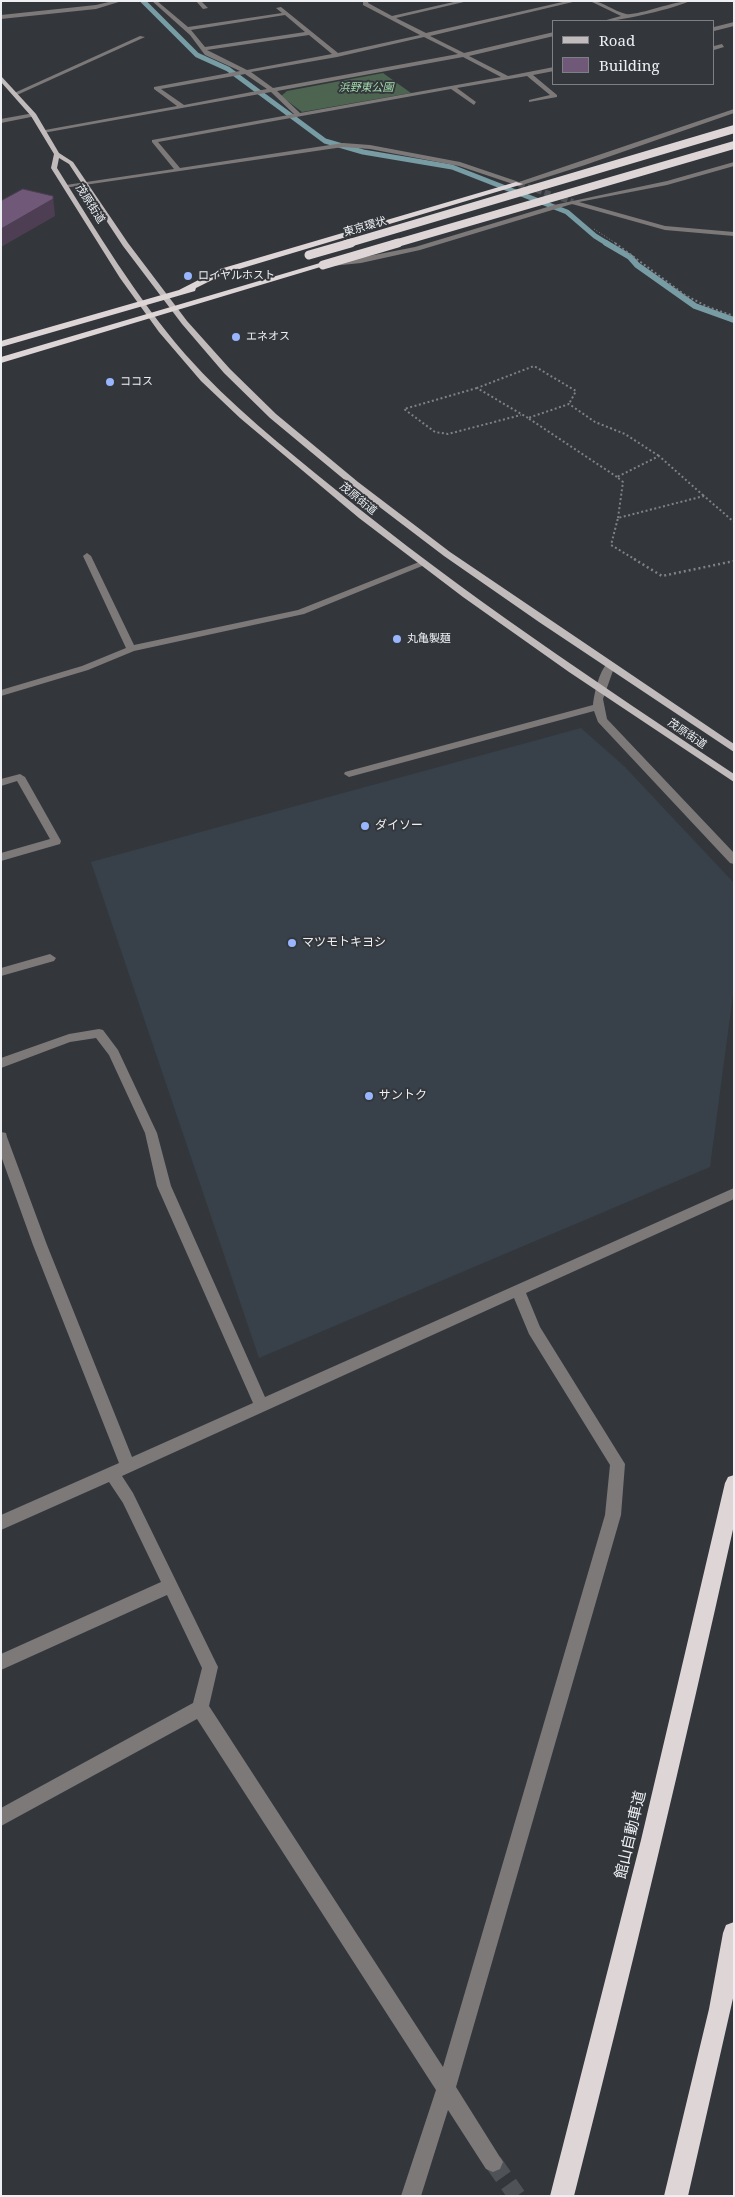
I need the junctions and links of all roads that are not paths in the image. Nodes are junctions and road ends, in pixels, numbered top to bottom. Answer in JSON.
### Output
{"nodes":[{"id":1,"x":120,"y":1,"type":"edge"},
{"id":2,"x":154,"y":1,"type":"edge"},
{"id":3,"x":198,"y":1,"type":"edge"},
{"id":4,"x":366,"y":1,"type":"edge"},
{"id":5,"x":466,"y":1,"type":"edge"},
{"id":6,"x":575,"y":1,"type":"edge"},
{"id":7,"x":592,"y":1,"type":"edge"},
{"id":8,"x":684,"y":2,"type":"edge"},
{"id":9,"x":278,"y":7,"type":"dead end"},
{"id":10,"x":205,"y":8,"type":"dead end"},
{"id":11,"x":284,"y":14,"type":"junction"},
{"id":12,"x":628,"y":16,"type":"junction"},
{"id":13,"x":1,"y":17,"type":"edge"},
{"id":14,"x":392,"y":17,"type":"junction"},
{"id":15,"x":610,"y":20,"type":"edge"},
{"id":16,"x":637,"y":20,"type":"edge"},
{"id":17,"x":734,"y":24,"type":"edge"},
{"id":18,"x":186,"y":29,"type":"junction"},
{"id":19,"x":715,"y":29,"type":"edge"},
{"id":20,"x":309,"y":32,"type":"junction"},
{"id":21,"x":552,"y":34,"type":"edge"},
{"id":22,"x":426,"y":35,"type":"junction"},
{"id":23,"x":142,"y":37,"type":"dead end"},
{"id":24,"x":722,"y":46,"type":"dead end"},
{"id":25,"x":715,"y":48,"type":"edge"},
{"id":26,"x":203,"y":49,"type":"junction"},
{"id":27,"x":337,"y":55,"type":"junction"},
{"id":28,"x":464,"y":55,"type":"junction"},
{"id":29,"x":552,"y":70,"type":"edge"},
{"id":30,"x":247,"y":72,"type":"junction"},
{"id":31,"x":530,"y":75,"type":"junction"},
{"id":32,"x":1,"y":78,"type":"edge"},
{"id":33,"x":508,"y":78,"type":"junction"},
{"id":34,"x":453,"y":88,"type":"junction"},
{"id":35,"x":273,"y":91,"type":"junction"},
{"id":36,"x":15,"y":94,"type":"junction"},
{"id":37,"x":531,"y":101,"type":"dead end"},
{"id":38,"x":474,"y":103,"type":"dead end"},
{"id":39,"x":183,"y":107,"type":"junction"},
{"id":40,"x":734,"y":111,"type":"edge"},
{"id":41,"x":34,"y":115,"type":"junction"},
{"id":42,"x":300,"y":116,"type":"junction"},
{"id":43,"x":1,"y":117,"type":"edge"},
{"id":44,"x":1,"y":121,"type":"edge"},
{"id":45,"x":734,"y":129,"type":"edge"},
{"id":46,"x":45,"y":132,"type":"junction"},
{"id":47,"x":734,"y":145,"type":"edge"},
{"id":48,"x":56,"y":154,"type":"junction"},
{"id":49,"x":734,"y":164,"type":"edge"},
{"id":50,"x":179,"y":170,"type":"junction"},
{"id":51,"x":85,"y":184,"type":"junction"},
{"id":52,"x":519,"y":184,"type":"junction"},
{"id":53,"x":66,"y":188,"type":"junction"},
{"id":54,"x":573,"y":202,"type":"junction"},
{"id":55,"x":734,"y":234,"type":"edge"},
{"id":56,"x":323,"y":265,"type":"junction"},
{"id":57,"x":183,"y":291,"type":"junction"},
{"id":58,"x":165,"y":297,"type":"junction"},
{"id":59,"x":141,"y":304,"type":"junction"},
{"id":60,"x":175,"y":309,"type":"junction"},
{"id":61,"x":150,"y":316,"type":"junction"},
{"id":62,"x":1,"y":344,"type":"edge"},
{"id":63,"x":1,"y":360,"type":"edge"},
{"id":64,"x":87,"y":556,"type":"dead end"},
{"id":65,"x":422,"y":564,"type":"junction"},
{"id":66,"x":131,"y":649,"type":"junction"},
{"id":67,"x":610,"y":665,"type":"junction"},
{"id":68,"x":601,"y":689,"type":"junction"},
{"id":69,"x":1,"y":693,"type":"edge"},
{"id":70,"x":597,"y":707,"type":"junction"},
{"id":71,"x":734,"y":749,"type":"edge"},
{"id":72,"x":349,"y":774,"type":"dead end"},
{"id":73,"x":734,"y":779,"type":"edge"},
{"id":74,"x":1,"y":783,"type":"edge"},
{"id":75,"x":1,"y":857,"type":"edge"},
{"id":76,"x":734,"y":860,"type":"edge"},
{"id":77,"x":50,"y":958,"type":"dead end"},
{"id":78,"x":1,"y":972,"type":"edge"},
{"id":79,"x":1,"y":1063,"type":"edge"},
{"id":80,"x":1,"y":1137,"type":"edge"},
{"id":81,"x":734,"y":1193,"type":"edge"},
{"id":82,"x":518,"y":1290,"type":"junction"},
{"id":83,"x":262,"y":1406,"type":"junction"},
{"id":84,"x":120,"y":1470,"type":"junction"},
{"id":85,"x":734,"y":1483,"type":"edge"},
{"id":86,"x":1,"y":1523,"type":"edge"},
{"id":87,"x":171,"y":1585,"type":"junction"},
{"id":88,"x":1,"y":1662,"type":"edge"},
{"id":89,"x":200,"y":1708,"type":"junction"},
{"id":90,"x":1,"y":1818,"type":"edge"},
{"id":91,"x":734,"y":1933,"type":"edge"},
{"id":92,"x":446,"y":2088,"type":"junction"},
{"id":93,"x":493,"y":2162,"type":"tunnel mouth"},
{"id":94,"x":411,"y":2196,"type":"edge"},
{"id":95,"x":562,"y":2196,"type":"edge"},
{"id":96,"x":676,"y":2196,"type":"edge"}],
"edges":[{"from":1,"to":13,"type":"street"},
{"from":2,"to":18,"type":"street"},
{"from":3,"to":10,"type":"street"},
{"from":4,"to":14,"type":"street"},
{"from":5,"to":14,"type":"street"},
{"from":6,"to":22,"type":"street"},
{"from":7,"to":12,"type":"street"},
{"from":8,"to":12,"type":"street"},
{"from":9,"to":11,"type":"street"},
{"from":11,"to":18,"type":"street"},
{"from":11,"to":20,"type":"street"},
{"from":12,"to":15,"type":"street"},
{"from":12,"to":16,"type":"street"},
{"from":14,"to":22,"type":"street"},
{"from":17,"to":19,"type":"street"},
{"from":18,"to":26,"type":"street"},
{"from":20,"to":26,"type":"street"},
{"from":20,"to":27,"type":"street"},
{"from":21,"to":28,"type":"street"},
{"from":22,"to":27,"type":"street"},
{"from":22,"to":28,"type":"street"},
{"from":23,"to":36,"type":"street"},
{"from":24,"to":25,"type":"street"},
{"from":26,"to":30,"type":"street"},
{"from":27,"to":30,"type":"street"},
{"from":28,"to":33,"type":"street"},
{"from":28,"to":35,"type":"street"},
{"from":29,"to":31,"type":"street"},
{"from":30,"to":35,"type":"street"},
{"from":30,"to":39,"type":"street"},
{"from":31,"to":33,"type":"street"},
{"from":31,"to":37,"type":"street"},
{"from":32,"to":36,"type":"main road","name":"茂原街道"},
{"from":33,"to":34,"type":"street"},
{"from":34,"to":38,"type":"street"},
{"from":34,"to":42,"type":"street"},
{"from":35,"to":39,"type":"street"},
{"from":35,"to":42,"type":"street"},
{"from":36,"to":41,"type":"main road","name":"茂原街道"},
{"from":39,"to":46,"type":"street"},
{"from":40,"to":52,"type":"street"},
{"from":41,"to":43,"type":"street"},
{"from":41,"to":44,"type":"street"},
{"from":41,"to":46,"type":"main road","name":"茂原街道"},
{"from":42,"to":50,"type":"street"},
{"from":45,"to":57,"type":"highway","name":"東京環状","bridge":true},
{"from":46,"to":48,"type":"main road","name":"茂原街道"},
{"from":47,"to":56,"type":"highway","name":"東京環状","bridge":true},
{"from":48,"to":51,"type":"main road","name":"茂原街道"},
{"from":48,"to":53,"type":"main road","name":"茂原街道"},
{"from":49,"to":54,"type":"street"},
{"from":50,"to":51,"type":"street"},
{"from":50,"to":52,"type":"street"},
{"from":51,"to":53,"type":"street"},
{"from":51,"to":58,"type":"main road","name":"茂原街道"},
{"from":52,"to":57,"type":"highway"},
{"from":53,"to":59,"type":"main road","name":"茂原街道"},
{"from":54,"to":55,"type":"street"},
{"from":54,"to":56,"type":"street"},
{"from":56,"to":60,"type":"highway","name":"東京環状"},
{"from":57,"to":58,"type":"highway","name":"東京環状"},
{"from":58,"to":59,"type":"highway","name":"東京環状"},
{"from":58,"to":60,"type":"main road","name":"茂原街道"},
{"from":59,"to":61,"type":"main road","name":"茂原街道"},
{"from":59,"to":62,"type":"highway","name":"東京環状"},
{"from":60,"to":61,"type":"highway","name":"東京環状"},
{"from":60,"to":67,"type":"main road","name":"茂原街道"},
{"from":61,"to":63,"type":"highway","name":"東京環状"},
{"from":61,"to":65,"type":"main road","name":"茂原街道"},
{"from":64,"to":66,"type":"street"},
{"from":65,"to":66,"type":"street"},
{"from":65,"to":68,"type":"main road","name":"茂原街道"},
{"from":66,"to":69,"type":"street"},
{"from":67,"to":68,"type":"street"},
{"from":67,"to":71,"type":"main road","name":"茂原街道"},
{"from":68,"to":70,"type":"street"},
{"from":68,"to":73,"type":"main road","name":"茂原街道"},
{"from":70,"to":72,"type":"street"},
{"from":70,"to":76,"type":"street"},
{"from":74,"to":75,"type":"street"},
{"from":77,"to":78,"type":"street"},
{"from":79,"to":83,"type":"street"},
{"from":80,"to":84,"type":"street"},
{"from":81,"to":82,"type":"street"},
{"from":82,"to":83,"type":"street"},
{"from":82,"to":92,"type":"street"},
{"from":83,"to":84,"type":"street"},
{"from":84,"to":86,"type":"street"},
{"from":84,"to":87,"type":"street"},
{"from":85,"to":95,"type":"highway","name":"館山自動車道"},
{"from":87,"to":88,"type":"street"},
{"from":87,"to":89,"type":"street"},
{"from":89,"to":90,"type":"street"},
{"from":89,"to":92,"type":"street"},
{"from":91,"to":96,"type":"highway"},
{"from":92,"to":93,"type":"street"},
{"from":92,"to":94,"type":"street"}]}
